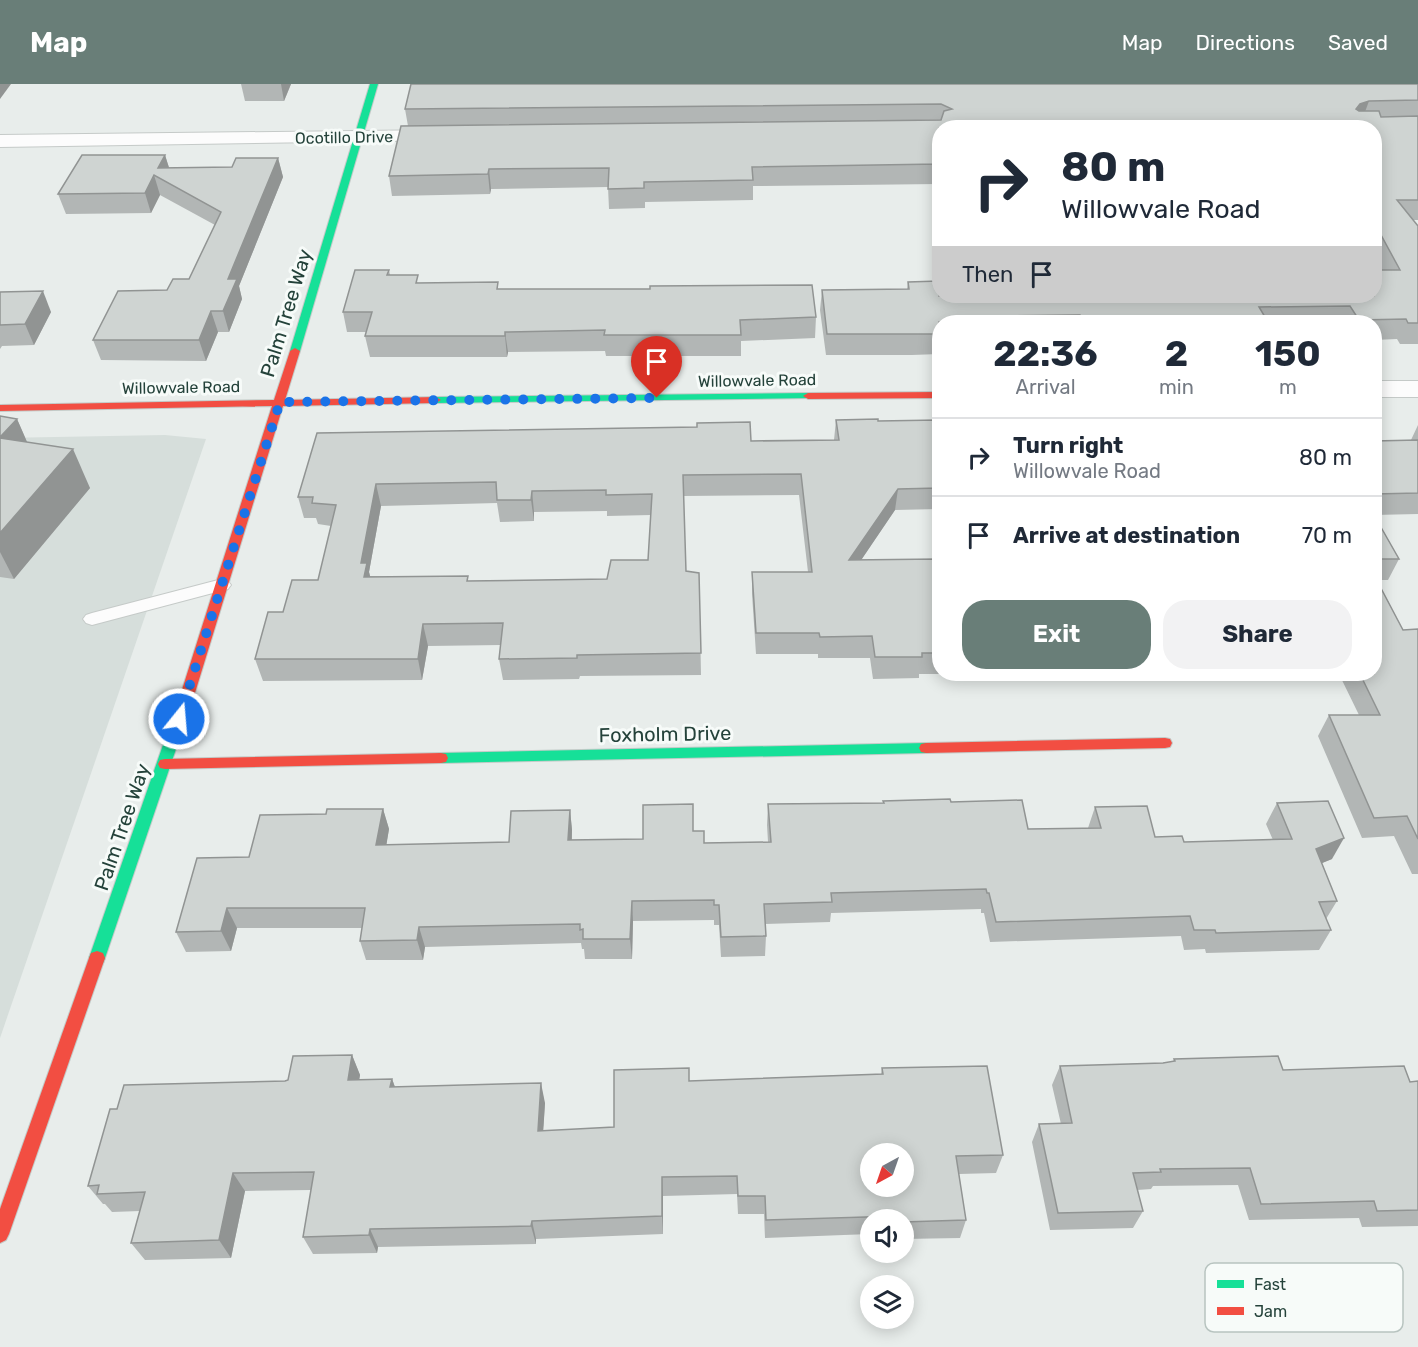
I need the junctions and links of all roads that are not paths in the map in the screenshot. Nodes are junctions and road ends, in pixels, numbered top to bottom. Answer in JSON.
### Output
{"nodes":[{"id":1,"x":374,"y":84,"type":"edge"},
{"id":2,"x":466,"y":136,"type":"edge"},
{"id":3,"x":360,"y":137,"type":"junction"},
{"id":4,"x":0,"y":141,"type":"edge"},
{"id":5,"x":1382,"y":389,"type":"edge"},
{"id":6,"x":1418,"y":389,"type":"edge"},
{"id":7,"x":932,"y":395,"type":"edge"},
{"id":8,"x":280,"y":402,"type":"junction"},
{"id":9,"x":0,"y":408,"type":"edge"},
{"id":10,"x":222,"y":585,"type":"junction"},
{"id":11,"x":92,"y":619,"type":"dead end"},
{"id":12,"x":1165,"y":743,"type":"dead end"},
{"id":13,"x":165,"y":764,"type":"junction"},
{"id":14,"x":0,"y":1234,"type":"edge"}],
"edges":[{"from":1,"to":3,"type":"street","name":"Palm Tree Way"},
{"from":2,"to":3,"type":"street","name":"Ocotillo Drive"},
{"from":3,"to":4,"type":"street","name":"Ocotillo Drive"},
{"from":3,"to":8,"type":"street","name":"Palm Tree Way"},
{"from":5,"to":6,"type":"street"},
{"from":7,"to":8,"type":"street","name":"Willowvale Road"},
{"from":8,"to":9,"type":"street","name":"Willowvale Road"},
{"from":8,"to":10,"type":"street","name":"Palm Tree Way"},
{"from":10,"to":11,"type":"lane"},
{"from":10,"to":13,"type":"street","name":"Palm Tree Way"},
{"from":12,"to":13,"type":"street","name":"Foxholm Drive"},
{"from":13,"to":14,"type":"street","name":"Palm Tree Way"}]}
